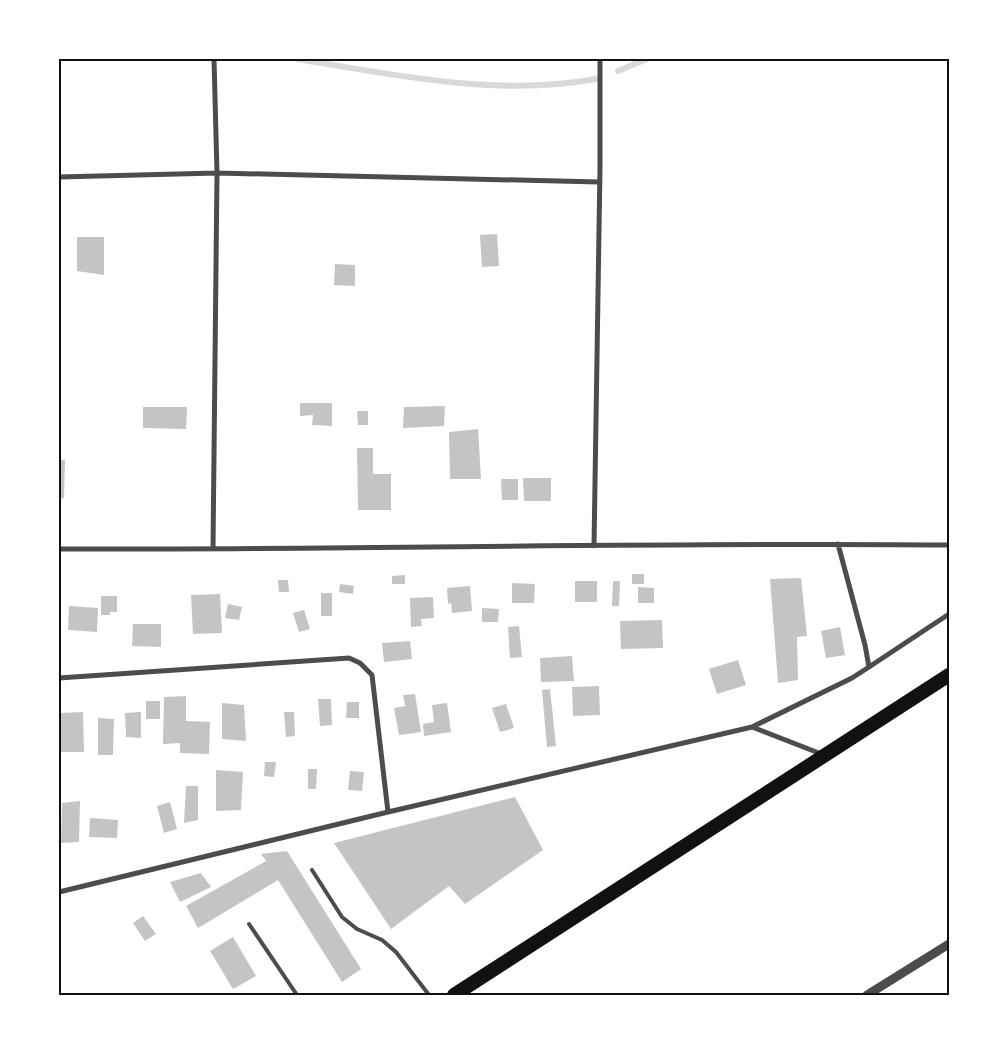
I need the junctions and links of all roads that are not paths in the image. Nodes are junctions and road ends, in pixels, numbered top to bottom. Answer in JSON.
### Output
{"nodes":[{"id":1,"x":214,"y":59,"type":"edge"},
{"id":2,"x":600,"y":59,"type":"edge"},
{"id":3,"x":217,"y":173,"type":"junction"},
{"id":4,"x":59,"y":176,"type":"edge"},
{"id":5,"x":599,"y":182,"type":"junction"},
{"id":6,"x":838,"y":544,"type":"junction"},
{"id":7,"x":949,"y":545,"type":"edge"},
{"id":8,"x":594,"y":546,"type":"junction"},
{"id":9,"x":59,"y":549,"type":"edge"},
{"id":10,"x":213,"y":549,"type":"junction"},
{"id":11,"x":949,"y":614,"type":"edge"},
{"id":12,"x":869,"y":667,"type":"junction"},
{"id":13,"x":949,"y":675,"type":"edge"},
{"id":14,"x":59,"y":678,"type":"edge"},
{"id":15,"x":752,"y":726,"type":"junction"},
{"id":16,"x":826,"y":756,"type":"junction"},
{"id":17,"x":388,"y":812,"type":"junction"},
{"id":18,"x":312,"y":870,"type":"dead end"},
{"id":19,"x":59,"y":892,"type":"edge"},
{"id":20,"x":249,"y":924,"type":"dead end"},
{"id":21,"x":949,"y":944,"type":"edge"},
{"id":22,"x":298,"y":995,"type":"edge"},
{"id":23,"x":430,"y":995,"type":"edge"},
{"id":24,"x":454,"y":995,"type":"edge"},
{"id":25,"x":867,"y":995,"type":"edge"}],
"edges":[{"from":1,"to":3,"type":"street"},
{"from":2,"to":5,"type":"street"},
{"from":3,"to":4,"type":"street"},
{"from":3,"to":5,"type":"street"},
{"from":3,"to":10,"type":"street"},
{"from":5,"to":8,"type":"street"},
{"from":6,"to":7,"type":"street"},
{"from":6,"to":8,"type":"street"},
{"from":6,"to":12,"type":"street"},
{"from":8,"to":10,"type":"street"},
{"from":9,"to":10,"type":"street"},
{"from":11,"to":12,"type":"street"},
{"from":12,"to":15,"type":"street"},
{"from":13,"to":16,"type":"highway"},
{"from":14,"to":17,"type":"street"},
{"from":15,"to":16,"type":"street"},
{"from":15,"to":17,"type":"street"},
{"from":16,"to":24,"type":"highway"},
{"from":17,"to":19,"type":"street"},
{"from":18,"to":23,"type":"lane"},
{"from":20,"to":22,"type":"lane"},
{"from":21,"to":25,"type":"street"}]}
